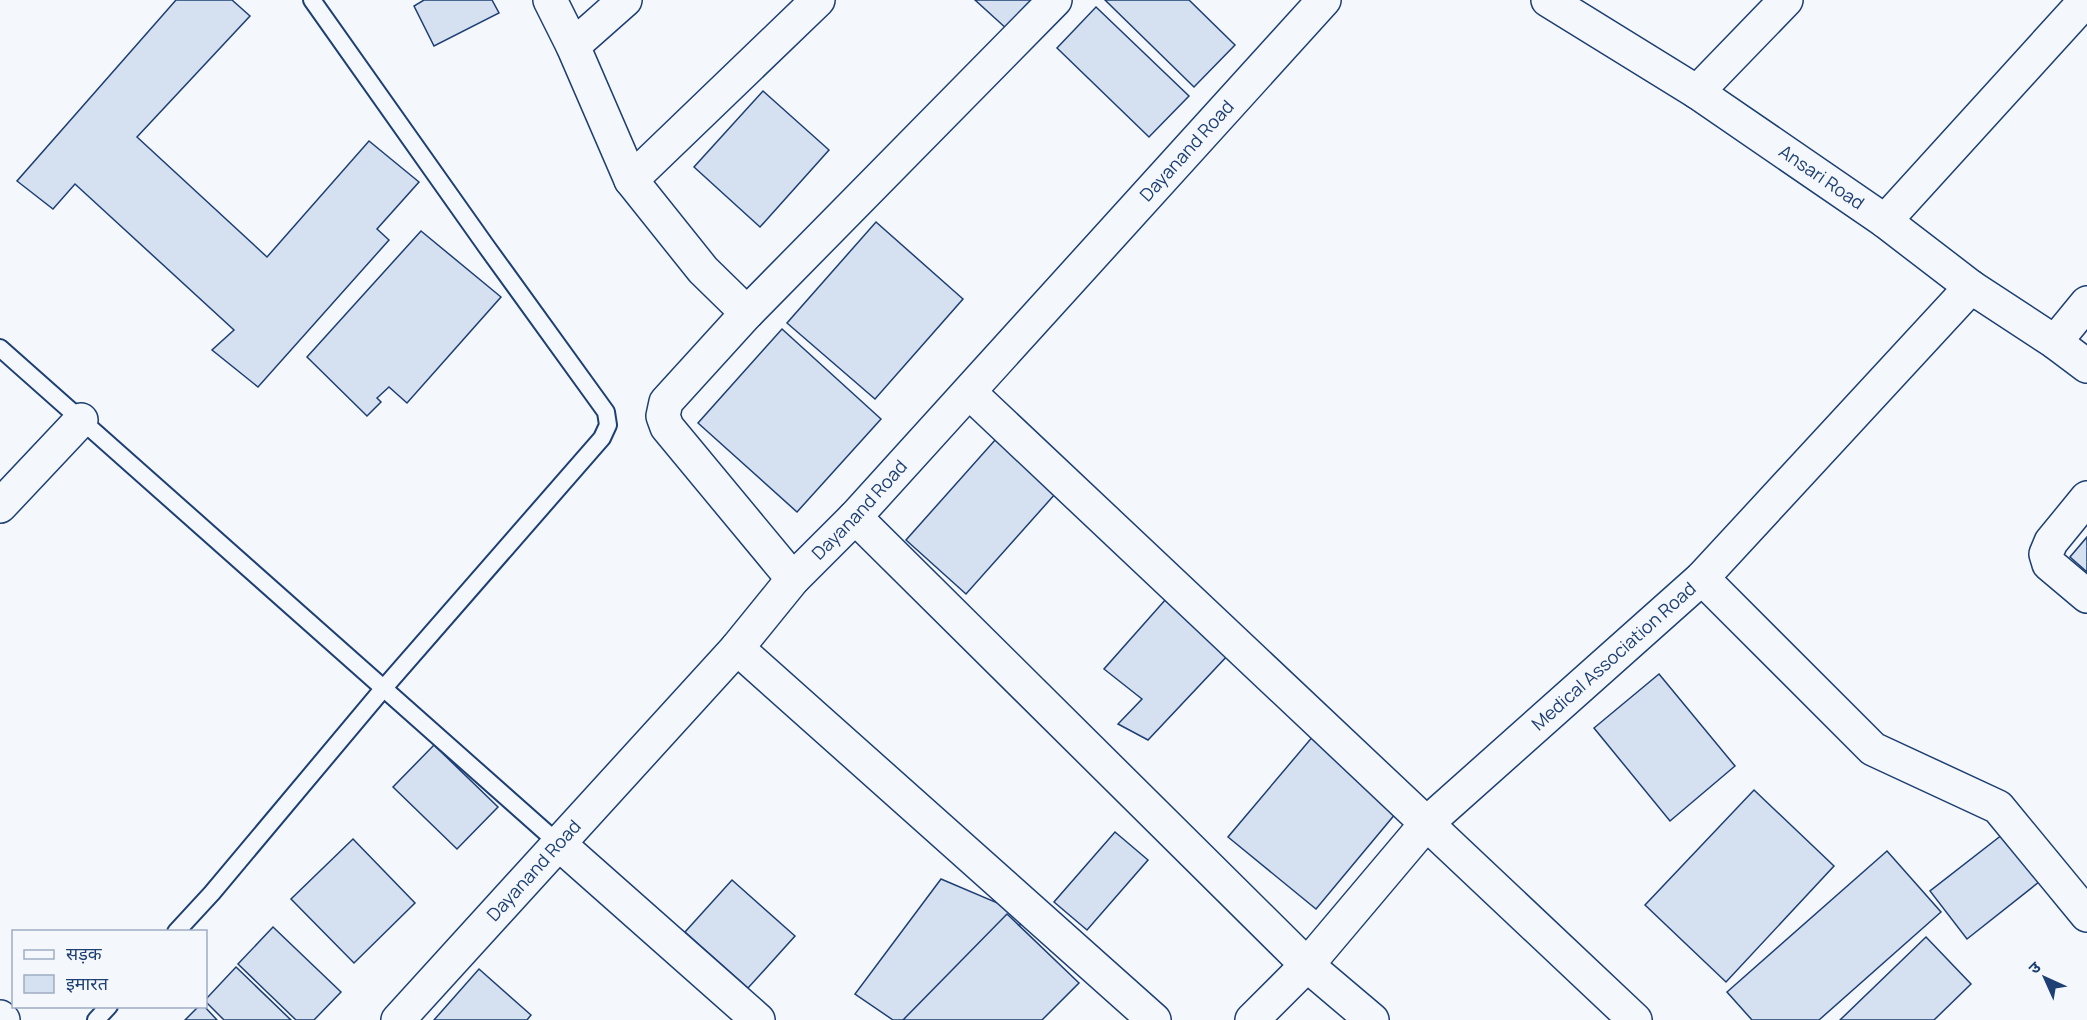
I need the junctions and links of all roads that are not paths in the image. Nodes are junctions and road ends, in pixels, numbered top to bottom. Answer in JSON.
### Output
{"nodes":[{"id":1,"x":312,"y":0,"type":"edge"},
{"id":2,"x":550,"y":0,"type":"edge"},
{"id":3,"x":625,"y":0,"type":"edge"},
{"id":4,"x":818,"y":0,"type":"edge"},
{"id":5,"x":1055,"y":0,"type":"edge"},
{"id":6,"x":1324,"y":0,"type":"edge"},
{"id":7,"x":1786,"y":0,"type":"edge"},
{"id":8,"x":2086,"y":0,"type":"edge"},
{"id":9,"x":1564,"y":4,"type":"edge"},
{"id":10,"x":573,"y":46,"type":"junction"},
{"id":11,"x":1697,"y":92,"type":"junction"},
{"id":12,"x":632,"y":180,"type":"junction"},
{"id":13,"x":1885,"y":221,"type":"junction"},
{"id":14,"x":1971,"y":287,"type":"junction"},
{"id":15,"x":2087,"y":303,"type":"edge"},
{"id":16,"x":747,"y":313,"type":"junction"},
{"id":17,"x":2055,"y":342,"type":"junction"},
{"id":18,"x":0,"y":348,"type":"edge"},
{"id":19,"x":2087,"y":366,"type":"edge"},
{"id":20,"x":969,"y":392,"type":"junction"},
{"id":21,"x":81,"y":420,"type":"junction"},
{"id":22,"x":2087,"y":498,"type":"edge"},
{"id":23,"x":0,"y":506,"type":"edge"},
{"id":24,"x":855,"y":517,"type":"junction"},
{"id":25,"x":1702,"y":578,"type":"junction"},
{"id":26,"x":793,"y":579,"type":"junction"},
{"id":27,"x":2087,"y":596,"type":"edge"},
{"id":28,"x":736,"y":648,"type":"junction"},
{"id":29,"x":383,"y":689,"type":"junction"},
{"id":30,"x":1426,"y":824,"type":"junction"},
{"id":31,"x":558,"y":843,"type":"junction"},
{"id":32,"x":2087,"y":915,"type":"edge"},
{"id":33,"x":178,"y":930,"type":"edge"},
{"id":34,"x":1307,"y":965,"type":"junction"},
{"id":35,"x":107,"y":1008,"type":"edge"},
{"id":36,"x":0,"y":1017,"type":"edge"},
{"id":37,"x":3,"y":1020,"type":"edge"},
{"id":38,"x":96,"y":1020,"type":"edge"},
{"id":39,"x":398,"y":1020,"type":"edge"},
{"id":40,"x":758,"y":1020,"type":"edge"},
{"id":41,"x":1154,"y":1020,"type":"edge"},
{"id":42,"x":1252,"y":1020,"type":"edge"},
{"id":43,"x":1372,"y":1020,"type":"edge"},
{"id":44,"x":1635,"y":1020,"type":"edge"}],
"edges":[{"from":1,"to":29,"type":"lane"},
{"from":2,"to":10,"type":"street"},
{"from":3,"to":10,"type":"street"},
{"from":4,"to":12,"type":"street"},
{"from":5,"to":16,"type":"street"},
{"from":6,"to":20,"type":"street","name":"Dayanand Road"},
{"from":7,"to":11,"type":"street"},
{"from":8,"to":13,"type":"street"},
{"from":9,"to":11,"type":"street","name":"Ansari Road"},
{"from":10,"to":12,"type":"street"},
{"from":11,"to":13,"type":"street","name":"Ansari Road"},
{"from":12,"to":16,"type":"street"},
{"from":13,"to":14,"type":"street","name":"Ansari Road"},
{"from":14,"to":17,"type":"street","name":"Ansari Road"},
{"from":14,"to":25,"type":"street","name":"Medical Association Road"},
{"from":15,"to":17,"type":"street"},
{"from":16,"to":26,"type":"street"},
{"from":17,"to":19,"type":"street","name":"Ansari Road"},
{"from":18,"to":21,"type":"lane"},
{"from":20,"to":24,"type":"street","name":"Dayanand Road"},
{"from":20,"to":30,"type":"street"},
{"from":21,"to":23,"type":"street"},
{"from":21,"to":29,"type":"lane"},
{"from":22,"to":27,"type":"street"},
{"from":24,"to":26,"type":"street","name":"Dayanand Road"},
{"from":24,"to":34,"type":"street"},
{"from":25,"to":30,"type":"street","name":"Medical Association Road"},
{"from":25,"to":32,"type":"street"},
{"from":26,"to":28,"type":"street","name":"Dayanand Road"},
{"from":28,"to":31,"type":"street","name":"Dayanand Road"},
{"from":28,"to":41,"type":"street"},
{"from":29,"to":31,"type":"lane"},
{"from":29,"to":33,"type":"lane"},
{"from":30,"to":34,"type":"street","name":"Medical Association Road"},
{"from":30,"to":44,"type":"street"},
{"from":31,"to":39,"type":"street","name":"Dayanand Road"},
{"from":31,"to":40,"type":"street"},
{"from":34,"to":42,"type":"street","name":"Medical Association Road"},
{"from":34,"to":43,"type":"street"},
{"from":35,"to":38,"type":"lane"},
{"from":36,"to":37,"type":"street"}]}
